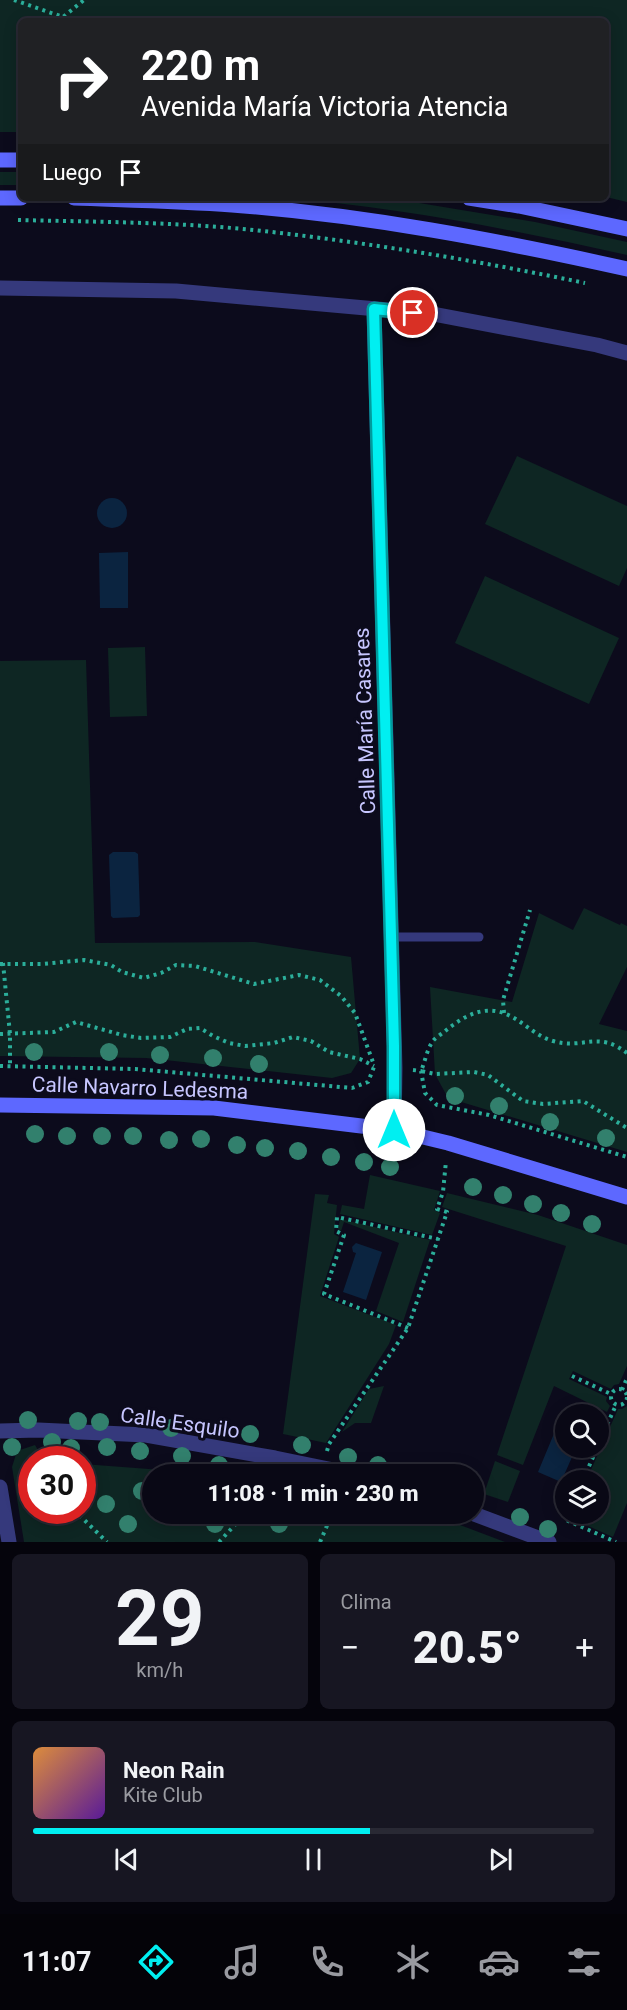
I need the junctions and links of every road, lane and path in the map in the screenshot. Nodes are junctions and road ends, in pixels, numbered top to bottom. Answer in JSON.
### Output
{"nodes":[{"id":1,"x":14,"y":0,"type":"edge"},
{"id":2,"x":84,"y":0,"type":"edge"},
{"id":3,"x":0,"y":160,"type":"edge"},
{"id":4,"x":18,"y":160,"type":"edge"},
{"id":5,"x":0,"y":198,"type":"edge"},
{"id":6,"x":18,"y":198,"type":"edge"},
{"id":7,"x":142,"y":201,"type":"edge"},
{"id":8,"x":488,"y":201,"type":"edge"},
{"id":9,"x":13,"y":220,"type":"dead end"},
{"id":10,"x":627,"y":229,"type":"edge"},
{"id":11,"x":627,"y":269,"type":"edge"},
{"id":12,"x":595,"y":285,"type":"dead end"},
{"id":13,"x":0,"y":288,"type":"edge"},
{"id":14,"x":374,"y":309,"type":"junction"},
{"id":15,"x":627,"y":354,"type":"edge"},
{"id":16,"x":530,"y":910,"type":"dead end"},
{"id":17,"x":392,"y":937,"type":"junction"},
{"id":18,"x":479,"y":937,"type":"dead end"},
{"id":19,"x":2,"y":964,"type":"edge"},
{"id":20,"x":504,"y":1013,"type":"junction"},
{"id":21,"x":0,"y":1034,"type":"edge"},
{"id":22,"x":9,"y":1034,"type":"junction"},
{"id":23,"x":627,"y":1053,"type":"edge"},
{"id":24,"x":0,"y":1066,"type":"edge"},
{"id":25,"x":10,"y":1066,"type":"junction"},
{"id":26,"x":374,"y":1066,"type":"junction"},
{"id":27,"x":395,"y":1068,"type":"junction"},
{"id":28,"x":421,"y":1071,"type":"junction"},
{"id":29,"x":0,"y":1105,"type":"edge"},
{"id":30,"x":627,"y":1128,"type":"edge"},
{"id":31,"x":394,"y":1130,"type":"junction"},
{"id":32,"x":448,"y":1143,"type":"junction"},
{"id":33,"x":627,"y":1157,"type":"edge"},
{"id":34,"x":627,"y":1197,"type":"edge"},
{"id":35,"x":438,"y":1239,"type":"junction"},
{"id":36,"x":408,"y":1328,"type":"junction"},
{"id":37,"x":572,"y":1376,"type":"dead end"},
{"id":38,"x":627,"y":1378,"type":"edge"},
{"id":39,"x":622,"y":1390,"type":"junction"},
{"id":40,"x":611,"y":1394,"type":"junction"},
{"id":41,"x":616,"y":1405,"type":"junction"},
{"id":42,"x":609,"y":1421,"type":"edge"},
{"id":43,"x":0,"y":1431,"type":"edge"},
{"id":44,"x":329,"y":1444,"type":"dead end"},
{"id":45,"x":305,"y":1464,"type":"edge"},
{"id":46,"x":0,"y":1487,"type":"edge"},
{"id":47,"x":484,"y":1518,"type":"edge"},
{"id":48,"x":88,"y":1524,"type":"edge"},
{"id":49,"x":236,"y":1524,"type":"edge"},
{"id":50,"x":328,"y":1524,"type":"edge"},
{"id":51,"x":575,"y":1524,"type":"edge"},
{"id":52,"x":9,"y":1542,"type":"edge"},
{"id":53,"x":107,"y":1542,"type":"edge"},
{"id":54,"x":219,"y":1542,"type":"edge"},
{"id":55,"x":320,"y":1542,"type":"edge"},
{"id":56,"x":549,"y":1542,"type":"edge"},
{"id":57,"x":616,"y":1542,"type":"edge"}],
"edges":[{"from":1,"to":2,"type":"path"},
{"from":3,"to":4,"type":"main road"},
{"from":5,"to":6,"type":"main road"},
{"from":7,"to":11,"type":"main road"},
{"from":8,"to":10,"type":"main road"},
{"from":9,"to":12,"type":"path"},
{"from":13,"to":14,"type":"street"},
{"from":14,"to":15,"type":"street"},
{"from":14,"to":17,"type":"street","name":"Calle María Casares"},
{"from":16,"to":20,"type":"path"},
{"from":17,"to":18,"type":"lane"},
{"from":17,"to":27,"type":"street","name":"Calle María Casares"},
{"from":19,"to":22,"type":"path"},
{"from":19,"to":26,"type":"path"},
{"from":20,"to":23,"type":"path"},
{"from":20,"to":28,"type":"path"},
{"from":21,"to":22,"type":"path"},
{"from":22,"to":25,"type":"path"},
{"from":22,"to":26,"type":"path"},
{"from":24,"to":25,"type":"path"},
{"from":25,"to":26,"type":"path"},
{"from":26,"to":27,"type":"path"},
{"from":27,"to":28,"type":"path"},
{"from":27,"to":31,"type":"street","name":"Calle María Casares"},
{"from":28,"to":30,"type":"path"},
{"from":28,"to":33,"type":"path"},
{"from":29,"to":31,"type":"main road","name":"Calle Navarro Ledesma"},
{"from":31,"to":32,"type":"main road","name":"Calle Navarro Ledesma"},
{"from":32,"to":34,"type":"main road","name":"Calle Navarro Ledesma"},
{"from":32,"to":35,"type":"path"},
{"from":35,"to":36,"type":"path"},
{"from":35,"to":36,"type":"path"},
{"from":36,"to":44,"type":"path"},
{"from":37,"to":40,"type":"path"},
{"from":38,"to":39,"type":"path"},
{"from":39,"to":40,"type":"path"},
{"from":39,"to":41,"type":"path"},
{"from":40,"to":41,"type":"path"},
{"from":41,"to":42,"type":"path"},
{"from":43,"to":45,"type":"street","name":"Calle Esquilo"},
{"from":46,"to":52,"type":"street"},
{"from":47,"to":56,"type":"street"},
{"from":48,"to":53,"type":"path"},
{"from":49,"to":54,"type":"path"},
{"from":50,"to":55,"type":"path"},
{"from":51,"to":57,"type":"path"}]}
